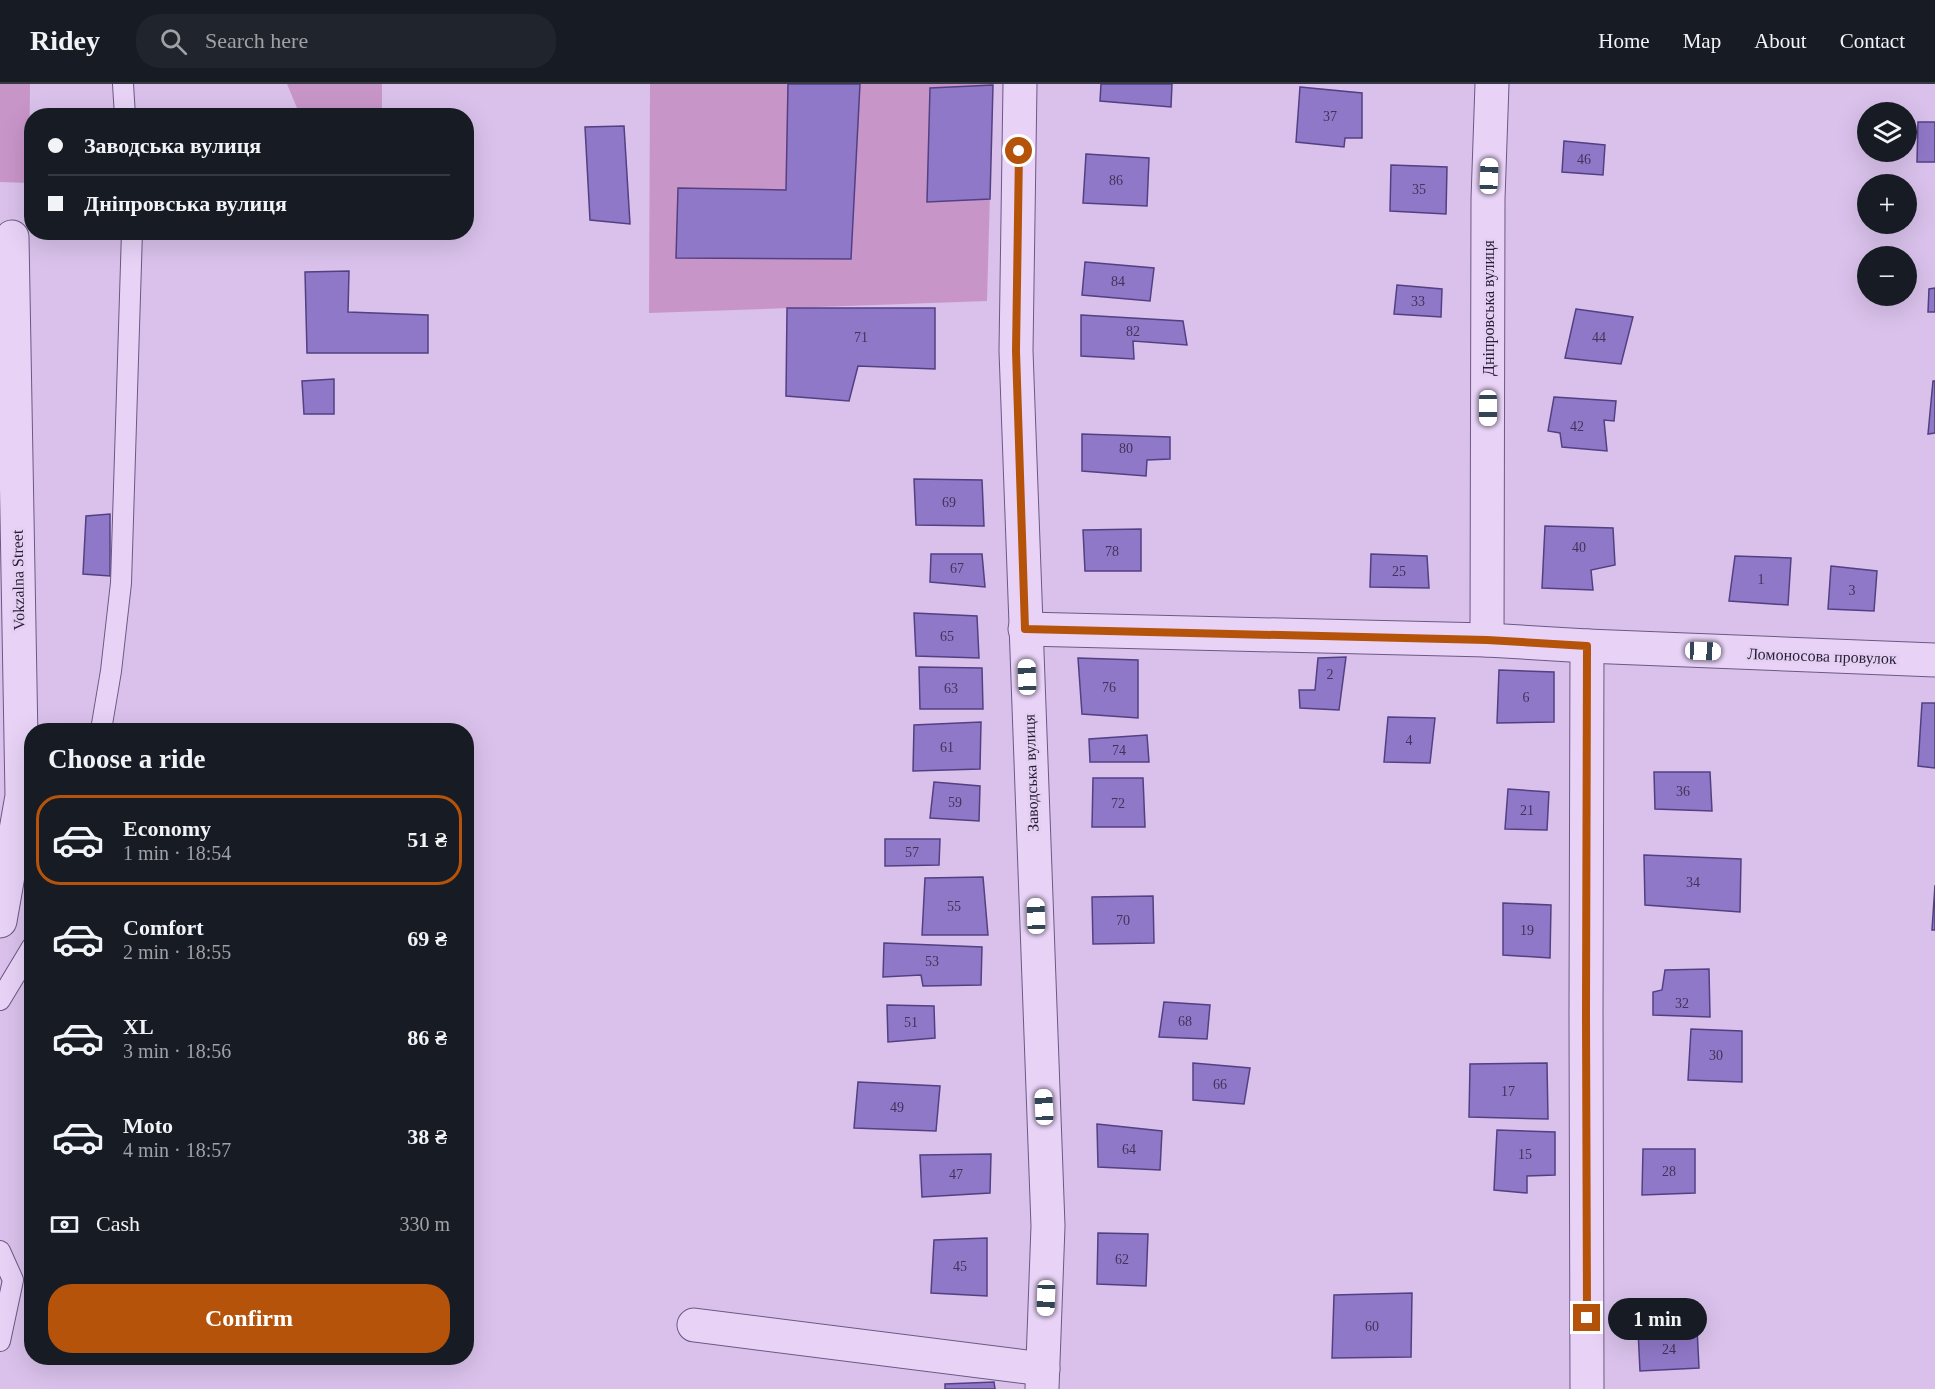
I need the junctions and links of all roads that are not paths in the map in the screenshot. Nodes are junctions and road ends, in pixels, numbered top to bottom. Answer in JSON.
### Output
{"nodes":[{"id":1,"x":123,"y":84,"type":"edge"},
{"id":2,"x":1020,"y":84,"type":"edge"},
{"id":3,"x":1492,"y":84,"type":"edge"},
{"id":4,"x":124,"y":108,"type":"edge"},
{"id":5,"x":12,"y":237,"type":"dead end"},
{"id":6,"x":132,"y":240,"type":"edge"},
{"id":7,"x":1025,"y":629,"type":"junction"},
{"id":8,"x":1487,"y":640,"type":"junction"},
{"id":9,"x":1587,"y":646,"type":"junction"},
{"id":10,"x":1935,"y":660,"type":"edge"},
{"id":11,"x":102,"y":723,"type":"edge"},
{"id":12,"x":0,"y":921,"type":"edge"},
{"id":13,"x":24,"y":960,"type":"edge"},
{"id":14,"x":0,"y":1000,"type":"edge"},
{"id":15,"x":0,"y":1251,"type":"edge"},
{"id":16,"x":694,"y":1325,"type":"dead end"},
{"id":17,"x":0,"y":1341,"type":"edge"},
{"id":18,"x":1042,"y":1379,"type":"edge"},
{"id":19,"x":1587,"y":1389,"type":"edge"}],
"edges":[{"from":1,"to":4,"type":"lane"},
{"from":2,"to":7,"type":"street","name":"Заводська вулиця"},
{"from":3,"to":8,"type":"street","name":"Дніпровська вулиця"},
{"from":5,"to":12,"type":"street","name":"Vokzalna Street"},
{"from":6,"to":11,"type":"lane"},
{"from":7,"to":8,"type":"street","name":"Ломоносова провулок"},
{"from":7,"to":18,"type":"street","name":"Заводська вулиця"},
{"from":8,"to":9,"type":"street","name":"Ломоносова провулок"},
{"from":9,"to":10,"type":"street","name":"Ломоносова провулок"},
{"from":9,"to":19,"type":"street"},
{"from":13,"to":14,"type":"lane"},
{"from":15,"to":17,"type":"lane"},
{"from":16,"to":18,"type":"street"}]}
